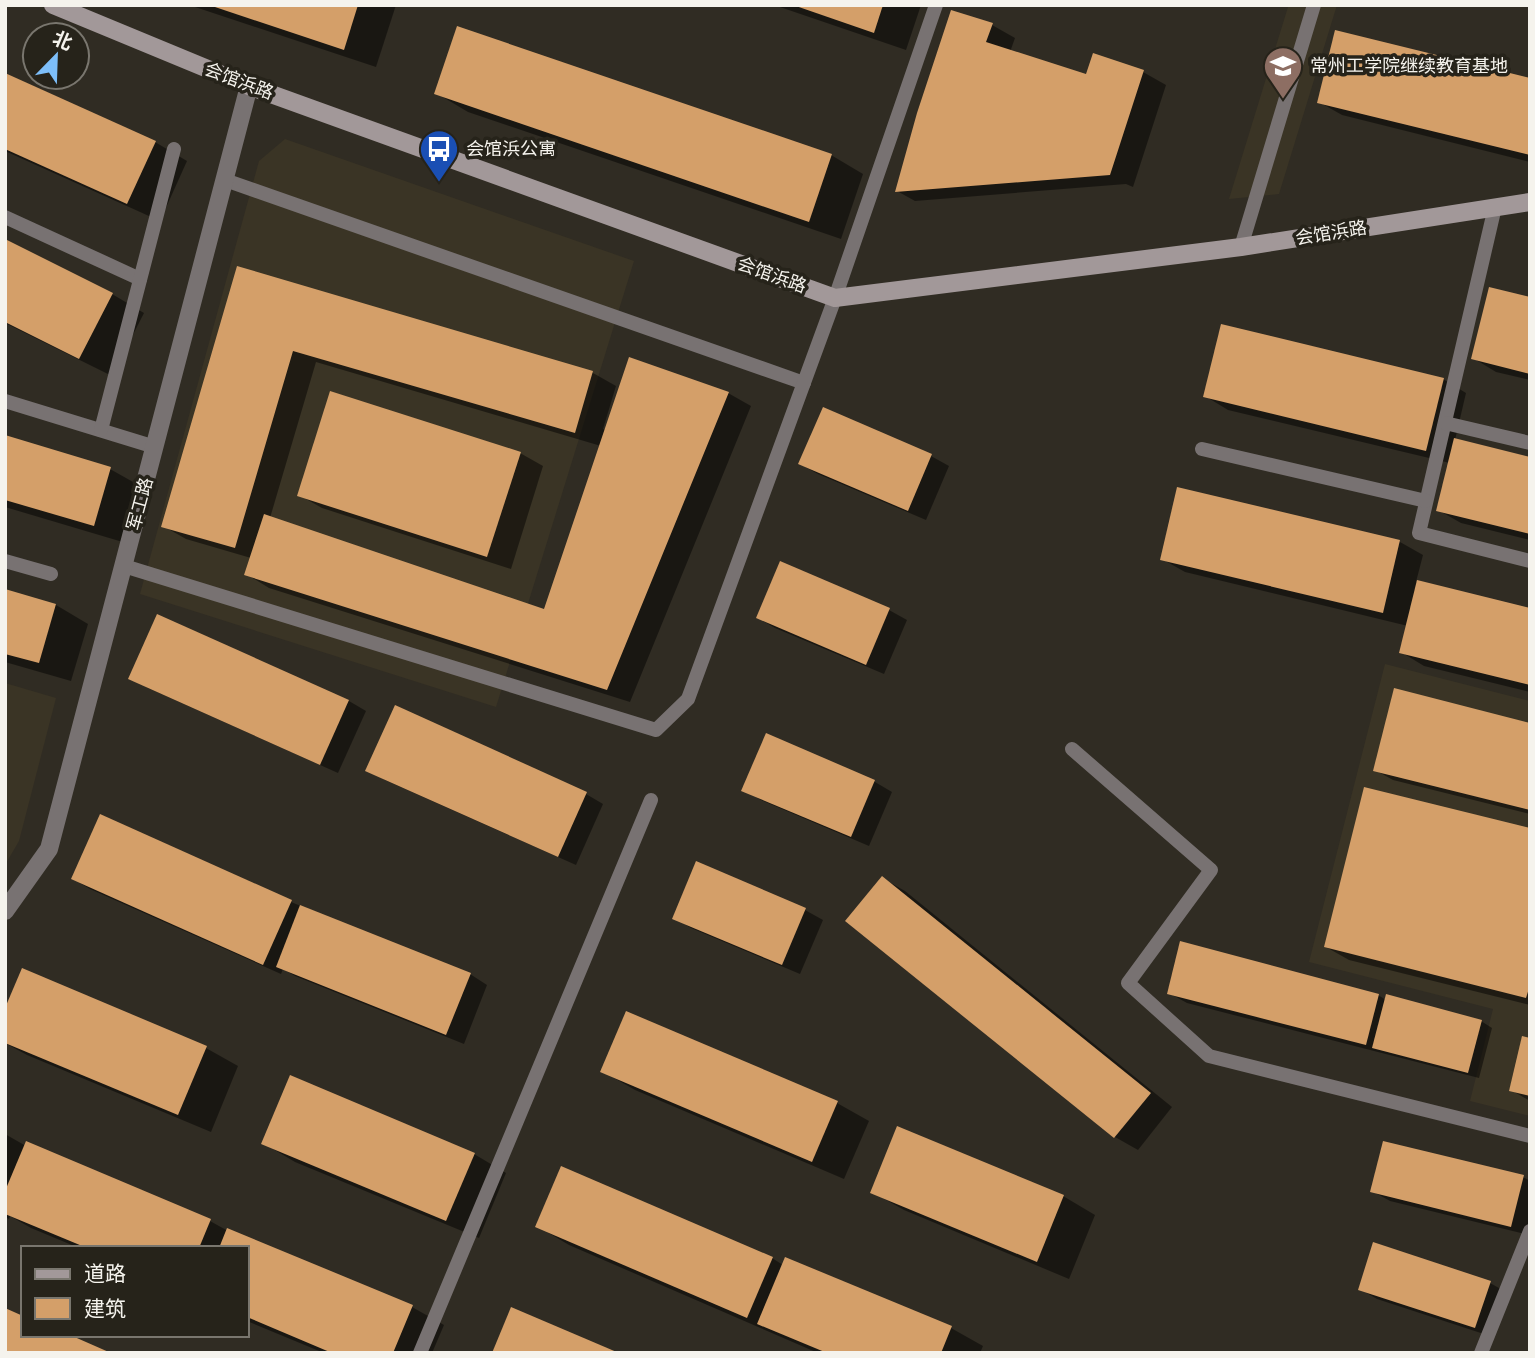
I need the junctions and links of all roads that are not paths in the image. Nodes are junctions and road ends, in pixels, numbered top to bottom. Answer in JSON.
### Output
{"nodes":[{"id":1,"x":53,"y":5,"type":"edge"},
{"id":2,"x":936,"y":5,"type":"edge"},
{"id":3,"x":1314,"y":5,"type":"edge"},
{"id":4,"x":249,"y":86,"type":"junction"},
{"id":5,"x":174,"y":149,"type":"dead end"},
{"id":6,"x":225,"y":180,"type":"junction"},
{"id":7,"x":1530,"y":202,"type":"edge"},
{"id":8,"x":1495,"y":207,"type":"junction"},
{"id":9,"x":5,"y":216,"type":"edge"},
{"id":10,"x":1241,"y":247,"type":"junction"},
{"id":11,"x":140,"y":279,"type":"junction"},
{"id":12,"x":835,"y":298,"type":"junction"},
{"id":13,"x":804,"y":383,"type":"junction"},
{"id":14,"x":5,"y":401,"type":"edge"},
{"id":15,"x":1445,"y":423,"type":"junction"},
{"id":16,"x":101,"y":430,"type":"junction"},
{"id":17,"x":1530,"y":443,"type":"edge"},
{"id":18,"x":155,"y":447,"type":"junction"},
{"id":19,"x":1202,"y":449,"type":"dead end"},
{"id":20,"x":1426,"y":501,"type":"junction"},
{"id":21,"x":5,"y":561,"type":"edge"},
{"id":22,"x":1530,"y":561,"type":"edge"},
{"id":23,"x":124,"y":566,"type":"junction"},
{"id":24,"x":51,"y":574,"type":"dead end"},
{"id":25,"x":1072,"y":749,"type":"dead end"},
{"id":26,"x":651,"y":800,"type":"dead end"},
{"id":27,"x":5,"y":911,"type":"edge"},
{"id":28,"x":1530,"y":1136,"type":"edge"},
{"id":29,"x":1530,"y":1231,"type":"edge"},
{"id":30,"x":420,"y":1353,"type":"edge"},
{"id":31,"x":1481,"y":1353,"type":"edge"}],
"edges":[{"from":1,"to":4,"type":"street","name":"会馆浜路"},
{"from":2,"to":12,"type":"lane"},
{"from":3,"to":10,"type":"lane"},
{"from":4,"to":6,"type":"street","name":"军工路"},
{"from":4,"to":12,"type":"street","name":"会馆浜路"},
{"from":5,"to":11,"type":"lane"},
{"from":6,"to":13,"type":"lane"},
{"from":6,"to":18,"type":"street","name":"军工路"},
{"from":7,"to":8,"type":"street","name":"会馆浜路"},
{"from":8,"to":10,"type":"street","name":"会馆浜路"},
{"from":8,"to":15,"type":"lane"},
{"from":9,"to":11,"type":"lane"},
{"from":10,"to":12,"type":"street","name":"会馆浜路"},
{"from":11,"to":16,"type":"lane"},
{"from":12,"to":13,"type":"lane"},
{"from":13,"to":23,"type":"lane"},
{"from":14,"to":16,"type":"lane"},
{"from":15,"to":17,"type":"lane"},
{"from":15,"to":20,"type":"lane"},
{"from":16,"to":18,"type":"lane"},
{"from":18,"to":23,"type":"street","name":"军工路"},
{"from":19,"to":20,"type":"lane"},
{"from":20,"to":22,"type":"lane"},
{"from":21,"to":24,"type":"lane"},
{"from":23,"to":27,"type":"street","name":"军工路"},
{"from":25,"to":28,"type":"lane"},
{"from":26,"to":30,"type":"lane"},
{"from":29,"to":31,"type":"lane"}]}
